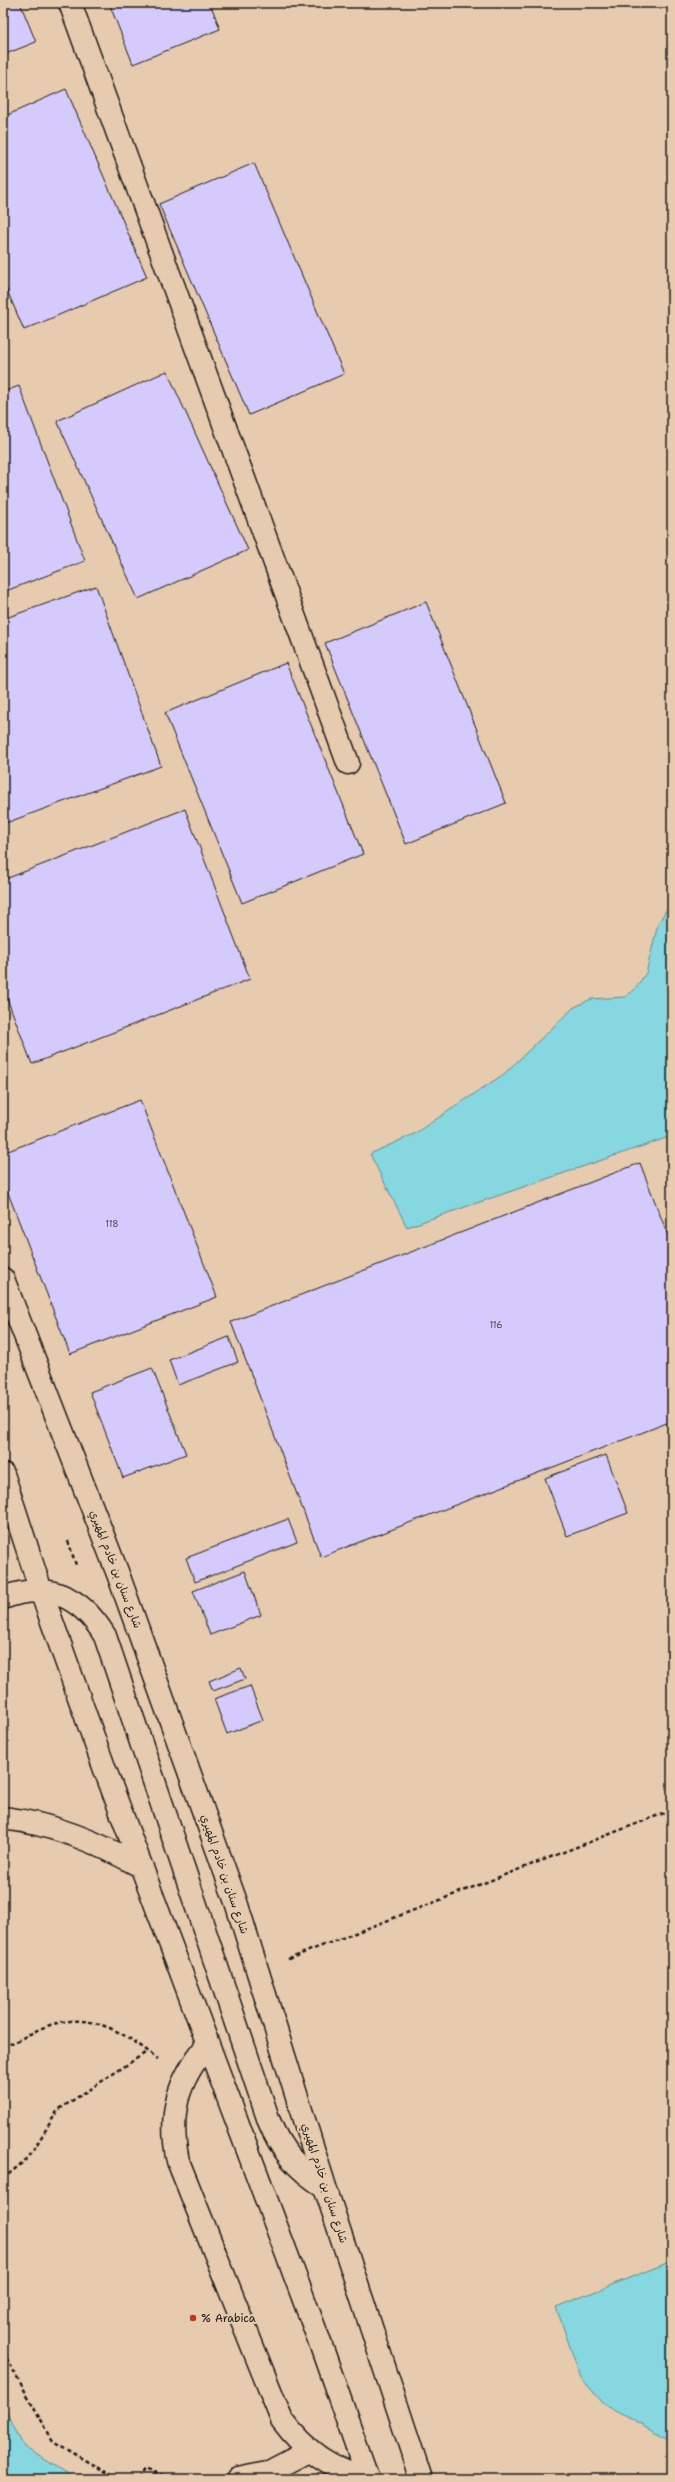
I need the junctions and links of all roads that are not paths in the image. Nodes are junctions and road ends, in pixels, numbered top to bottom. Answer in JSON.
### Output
{"nodes":[{"id":1,"x":70,"y":3,"type":"edge"},
{"id":2,"x":348,"y":763,"type":"dead end"},
{"id":3,"x":3,"y":1279,"type":"edge"},
{"id":4,"x":3,"y":1474,"type":"edge"},
{"id":5,"x":41,"y":1590,"type":"junction"},
{"id":6,"x":3,"y":1598,"type":"edge"},
{"id":7,"x":3,"y":1818,"type":"edge"},
{"id":8,"x":142,"y":1867,"type":"junction"},
{"id":9,"x":208,"y":2044,"type":"junction"},
{"id":10,"x":325,"y":2188,"type":"junction"},
{"id":11,"x":309,"y":2451,"type":"junction"},
{"id":12,"x":238,"y":2479,"type":"edge"},
{"id":13,"x":368,"y":2479,"type":"edge"},
{"id":14,"x":421,"y":2479,"type":"edge"}],
"edges":[{"from":1,"to":2,"type":"street"},
{"from":3,"to":10,"type":"street","name":"شارع سنان بن خادم المهيري"},
{"from":4,"to":5,"type":"street"},
{"from":5,"to":6,"type":"street"},
{"from":5,"to":8,"type":"street"},
{"from":5,"to":10,"type":"street"},
{"from":7,"to":8,"type":"street"},
{"from":8,"to":9,"type":"street"},
{"from":9,"to":11,"type":"street"},
{"from":9,"to":13,"type":"street"},
{"from":10,"to":14,"type":"street","name":"شارع سنان بن خادم المهيري"},
{"from":11,"to":12,"type":"street"},
{"from":11,"to":13,"type":"street"}]}
